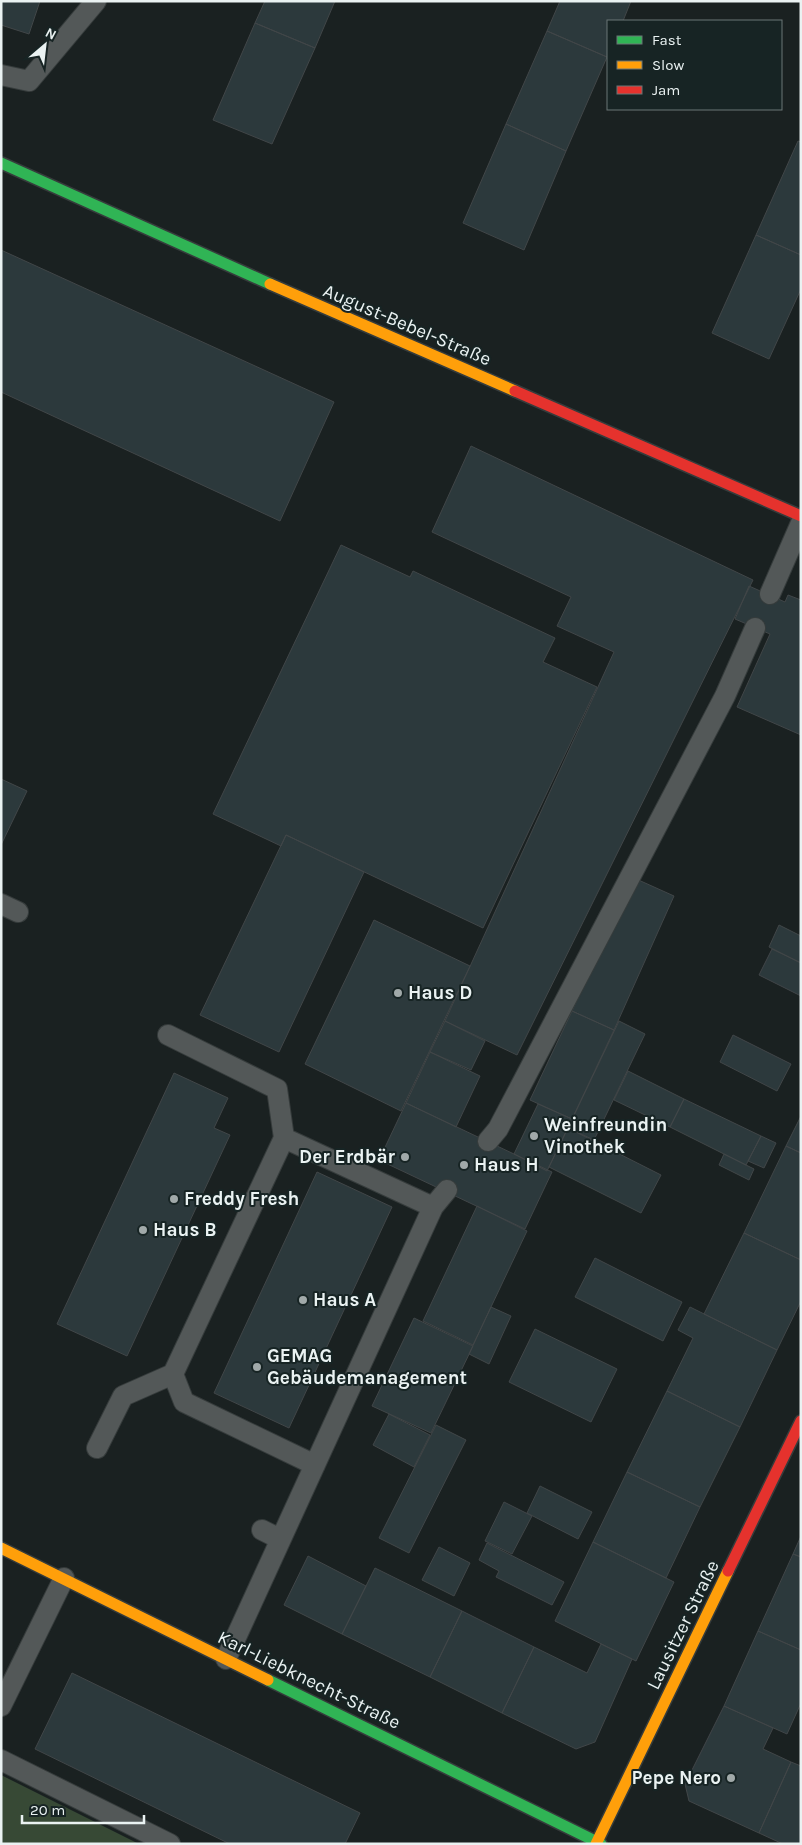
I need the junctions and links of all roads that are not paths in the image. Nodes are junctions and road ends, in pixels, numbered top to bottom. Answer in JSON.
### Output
{"nodes":[{"id":1,"x":96,"y":1,"type":"edge"},
{"id":2,"x":1,"y":75,"type":"edge"},
{"id":3,"x":1,"y":163,"type":"edge"},
{"id":4,"x":801,"y":516,"type":"edge"},
{"id":5,"x":801,"y":523,"type":"edge"},
{"id":6,"x":770,"y":594,"type":"dead end"},
{"id":7,"x":755,"y":628,"type":"dead end"},
{"id":8,"x":168,"y":1035,"type":"dead end"},
{"id":9,"x":284,"y":1138,"type":"junction"},
{"id":10,"x":488,"y":1141,"type":"dead end"},
{"id":11,"x":447,"y":1190,"type":"dead end"},
{"id":12,"x":433,"y":1207,"type":"junction"},
{"id":13,"x":173,"y":1374,"type":"junction"},
{"id":14,"x":801,"y":1421,"type":"edge"},
{"id":15,"x":97,"y":1448,"type":"dead end"},
{"id":16,"x":315,"y":1465,"type":"junction"},
{"id":17,"x":262,"y":1530,"type":"dead end"},
{"id":18,"x":280,"y":1539,"type":"junction"},
{"id":19,"x":1,"y":1548,"type":"edge"},
{"id":20,"x":64,"y":1578,"type":"junction"},
{"id":21,"x":226,"y":1659,"type":"junction"},
{"id":22,"x":1,"y":1706,"type":"edge"},
{"id":23,"x":1,"y":1760,"type":"edge"},
{"id":24,"x":598,"y":1843,"type":"edge"},
{"id":25,"x":170,"y":1844,"type":"edge"}],
"edges":[{"from":1,"to":2,"type":"lane"},
{"from":3,"to":4,"type":"street","name":"August-Bebel-Straße"},
{"from":5,"to":6,"type":"lane"},
{"from":7,"to":10,"type":"lane"},
{"from":8,"to":9,"type":"lane"},
{"from":9,"to":12,"type":"lane"},
{"from":9,"to":13,"type":"lane"},
{"from":11,"to":12,"type":"lane"},
{"from":12,"to":16,"type":"lane"},
{"from":13,"to":15,"type":"lane"},
{"from":13,"to":16,"type":"lane"},
{"from":14,"to":24,"type":"street","name":"Lausitzer Straße"},
{"from":16,"to":18,"type":"lane"},
{"from":17,"to":18,"type":"lane"},
{"from":18,"to":21,"type":"lane"},
{"from":19,"to":20,"type":"street","name":"Karl-Liebknecht-Straße"},
{"from":20,"to":21,"type":"street","name":"Karl-Liebknecht-Straße"},
{"from":20,"to":22,"type":"lane"},
{"from":21,"to":24,"type":"street","name":"Karl-Liebknecht-Straße"},
{"from":23,"to":25,"type":"lane"}]}
